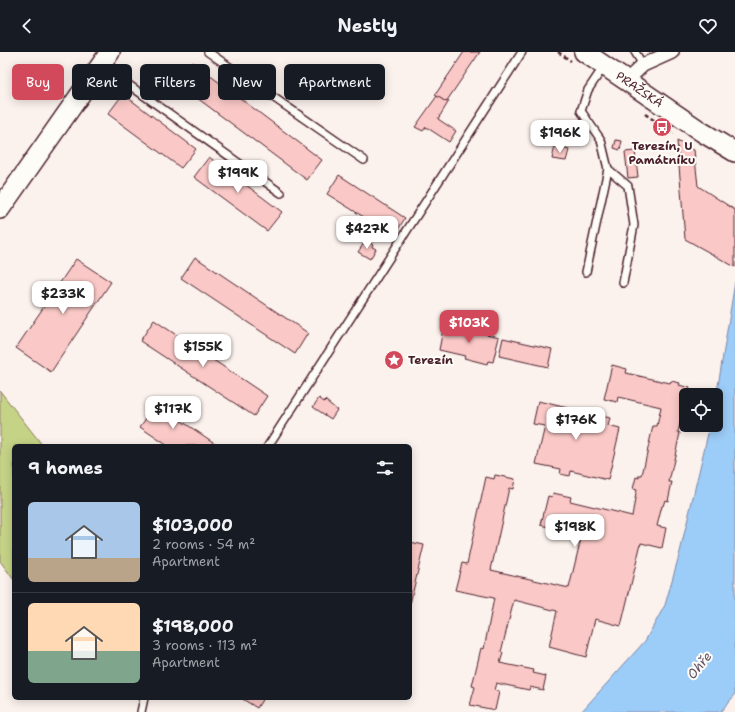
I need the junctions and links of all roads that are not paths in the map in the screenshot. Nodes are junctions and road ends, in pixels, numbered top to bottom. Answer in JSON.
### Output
{"nodes":[{"id":1,"x":208,"y":52,"type":"edge"},
{"id":2,"x":522,"y":52,"type":"edge"},
{"id":3,"x":584,"y":52,"type":"edge"},
{"id":4,"x":635,"y":52,"type":"edge"},
{"id":5,"x":672,"y":52,"type":"edge"},
{"id":6,"x":105,"y":58,"type":"edge"},
{"id":7,"x":642,"y":65,"type":"junction"},
{"id":8,"x":604,"y":66,"type":"junction"},
{"id":9,"x":626,"y":81,"type":"junction"},
{"id":10,"x":735,"y":152,"type":"edge"},
{"id":11,"x":364,"y":160,"type":"dead end"},
{"id":12,"x":608,"y":169,"type":"junction"},
{"id":13,"x":281,"y":194,"type":"dead end"},
{"id":14,"x":0,"y":209,"type":"edge"},
{"id":15,"x":586,"y":272,"type":"dead end"},
{"id":16,"x":623,"y":283,"type":"dead end"},
{"id":17,"x":269,"y":444,"type":"edge"},
{"id":18,"x":144,"y":700,"type":"edge"},
{"id":19,"x":141,"y":712,"type":"edge"}],
"edges":[{"from":1,"to":11,"type":"lane"},
{"from":2,"to":17,"type":"lane"},
{"from":3,"to":8,"type":"main road","name":"PRAŽSKÁ"},
{"from":4,"to":7,"type":"lane"},
{"from":5,"to":7,"type":"street"},
{"from":6,"to":13,"type":"lane"},
{"from":6,"to":14,"type":"main road"},
{"from":7,"to":9,"type":"street"},
{"from":8,"to":9,"type":"main road","name":"PRAŽSKÁ"},
{"from":8,"to":12,"type":"lane"},
{"from":9,"to":10,"type":"main road","name":"PRAŽSKÁ"},
{"from":12,"to":15,"type":"lane"},
{"from":12,"to":16,"type":"lane"},
{"from":18,"to":19,"type":"lane"}]}
